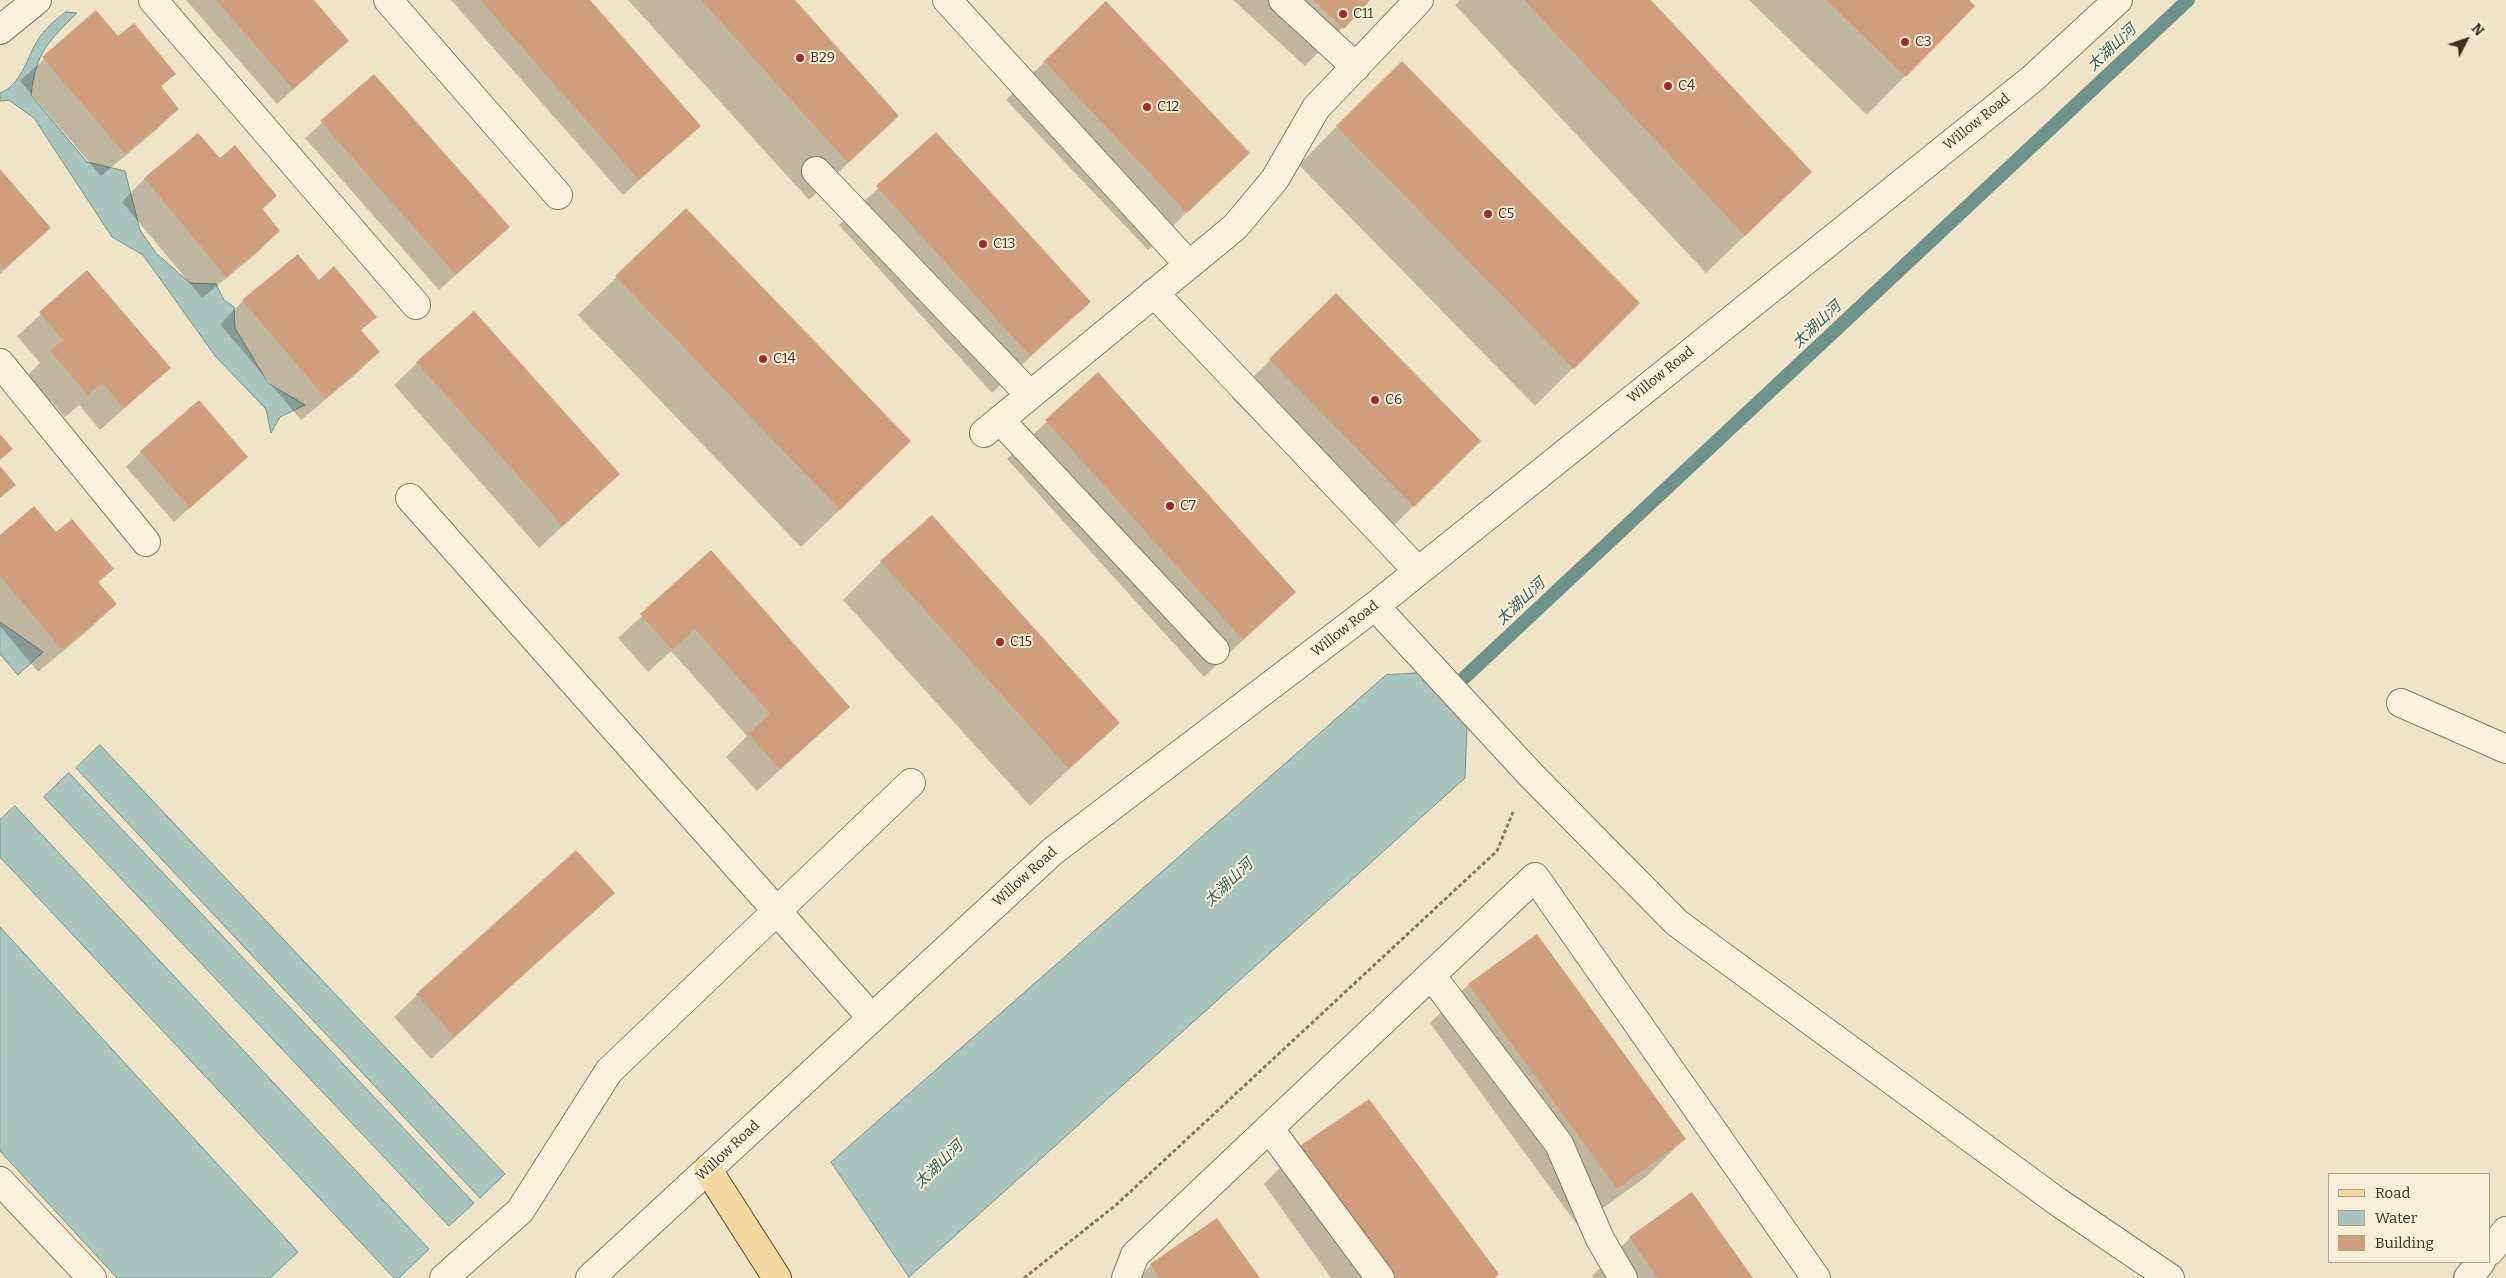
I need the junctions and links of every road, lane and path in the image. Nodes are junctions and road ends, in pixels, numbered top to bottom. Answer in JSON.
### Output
{"nodes":[{"id":1,"x":37,"y":0,"type":"edge"},
{"id":2,"x":152,"y":0,"type":"edge"},
{"id":3,"x":388,"y":0,"type":"edge"},
{"id":4,"x":947,"y":0,"type":"edge"},
{"id":5,"x":1283,"y":0,"type":"edge"},
{"id":6,"x":1420,"y":0,"type":"edge"},
{"id":7,"x":2118,"y":0,"type":"edge"},
{"id":8,"x":0,"y":30,"type":"edge"},
{"id":9,"x":1356,"y":67,"type":"junction"},
{"id":10,"x":816,"y":171,"type":"dead end"},
{"id":11,"x":558,"y":195,"type":"dead end"},
{"id":12,"x":1189,"y":265,"type":"junction"},
{"id":13,"x":1154,"y":293,"type":"junction"},
{"id":14,"x":416,"y":305,"type":"dead end"},
{"id":15,"x":0,"y":362,"type":"edge"},
{"id":16,"x":1030,"y":395,"type":"junction"},
{"id":17,"x":410,"y":498,"type":"dead end"},
{"id":18,"x":146,"y":542,"type":"dead end"},
{"id":19,"x":1417,"y":570,"type":"junction"},
{"id":20,"x":1375,"y":606,"type":"junction"},
{"id":21,"x":1215,"y":650,"type":"dead end"},
{"id":22,"x":2401,"y":703,"type":"dead end"},
{"id":23,"x":2506,"y":749,"type":"edge"},
{"id":24,"x":1530,"y":774,"type":"junction"},
{"id":25,"x":911,"y":783,"type":"dead end"},
{"id":26,"x":777,"y":911,"type":"junction"},
{"id":27,"x":1431,"y":975,"type":"junction"},
{"id":28,"x":871,"y":1018,"type":"junction"},
{"id":29,"x":1269,"y":1128,"type":"junction"},
{"id":30,"x":708,"y":1170,"type":"junction"},
{"id":31,"x":0,"y":1181,"type":"edge"},
{"id":32,"x":2506,"y":1231,"type":"edge"},
{"id":33,"x":2491,"y":1250,"type":"edge"},
{"id":34,"x":2480,"y":1263,"type":"edge"},
{"id":35,"x":92,"y":1278,"type":"edge"},
{"id":36,"x":444,"y":1278,"type":"edge"},
{"id":37,"x":590,"y":1278,"type":"edge"},
{"id":38,"x":777,"y":1278,"type":"edge"},
{"id":39,"x":1024,"y":1278,"type":"edge"},
{"id":40,"x":1126,"y":1278,"type":"edge"},
{"id":41,"x":1380,"y":1278,"type":"edge"},
{"id":42,"x":1623,"y":1278,"type":"edge"},
{"id":43,"x":1816,"y":1278,"type":"edge"},
{"id":44,"x":2170,"y":1278,"type":"edge"},
{"id":45,"x":2468,"y":1278,"type":"edge"}],
"edges":[{"from":1,"to":8,"type":"street"},
{"from":2,"to":14,"type":"street"},
{"from":3,"to":11,"type":"street"},
{"from":4,"to":12,"type":"street"},
{"from":5,"to":9,"type":"street"},
{"from":6,"to":9,"type":"street"},
{"from":7,"to":19,"type":"street","name":"Willow Road"},
{"from":9,"to":12,"type":"street"},
{"from":10,"to":16,"type":"street"},
{"from":12,"to":13,"type":"street"},
{"from":13,"to":16,"type":"street"},
{"from":13,"to":19,"type":"street"},
{"from":15,"to":18,"type":"street"},
{"from":16,"to":21,"type":"street"},
{"from":17,"to":26,"type":"street"},
{"from":19,"to":20,"type":"street","name":"Willow Road"},
{"from":20,"to":24,"type":"street"},
{"from":20,"to":28,"type":"street","name":"Willow Road"},
{"from":22,"to":23,"type":"street"},
{"from":24,"to":39,"type":"path"},
{"from":24,"to":44,"type":"street"},
{"from":25,"to":26,"type":"street"},
{"from":26,"to":28,"type":"street"},
{"from":26,"to":36,"type":"street"},
{"from":27,"to":29,"type":"street"},
{"from":27,"to":42,"type":"street"},
{"from":27,"to":43,"type":"street"},
{"from":28,"to":30,"type":"street","name":"Willow Road"},
{"from":29,"to":40,"type":"street"},
{"from":29,"to":41,"type":"street"},
{"from":30,"to":37,"type":"street","name":"Willow Road"},
{"from":30,"to":38,"type":"main road"},
{"from":31,"to":35,"type":"street"},
{"from":32,"to":33,"type":"street"},
{"from":34,"to":45,"type":"street"}]}
